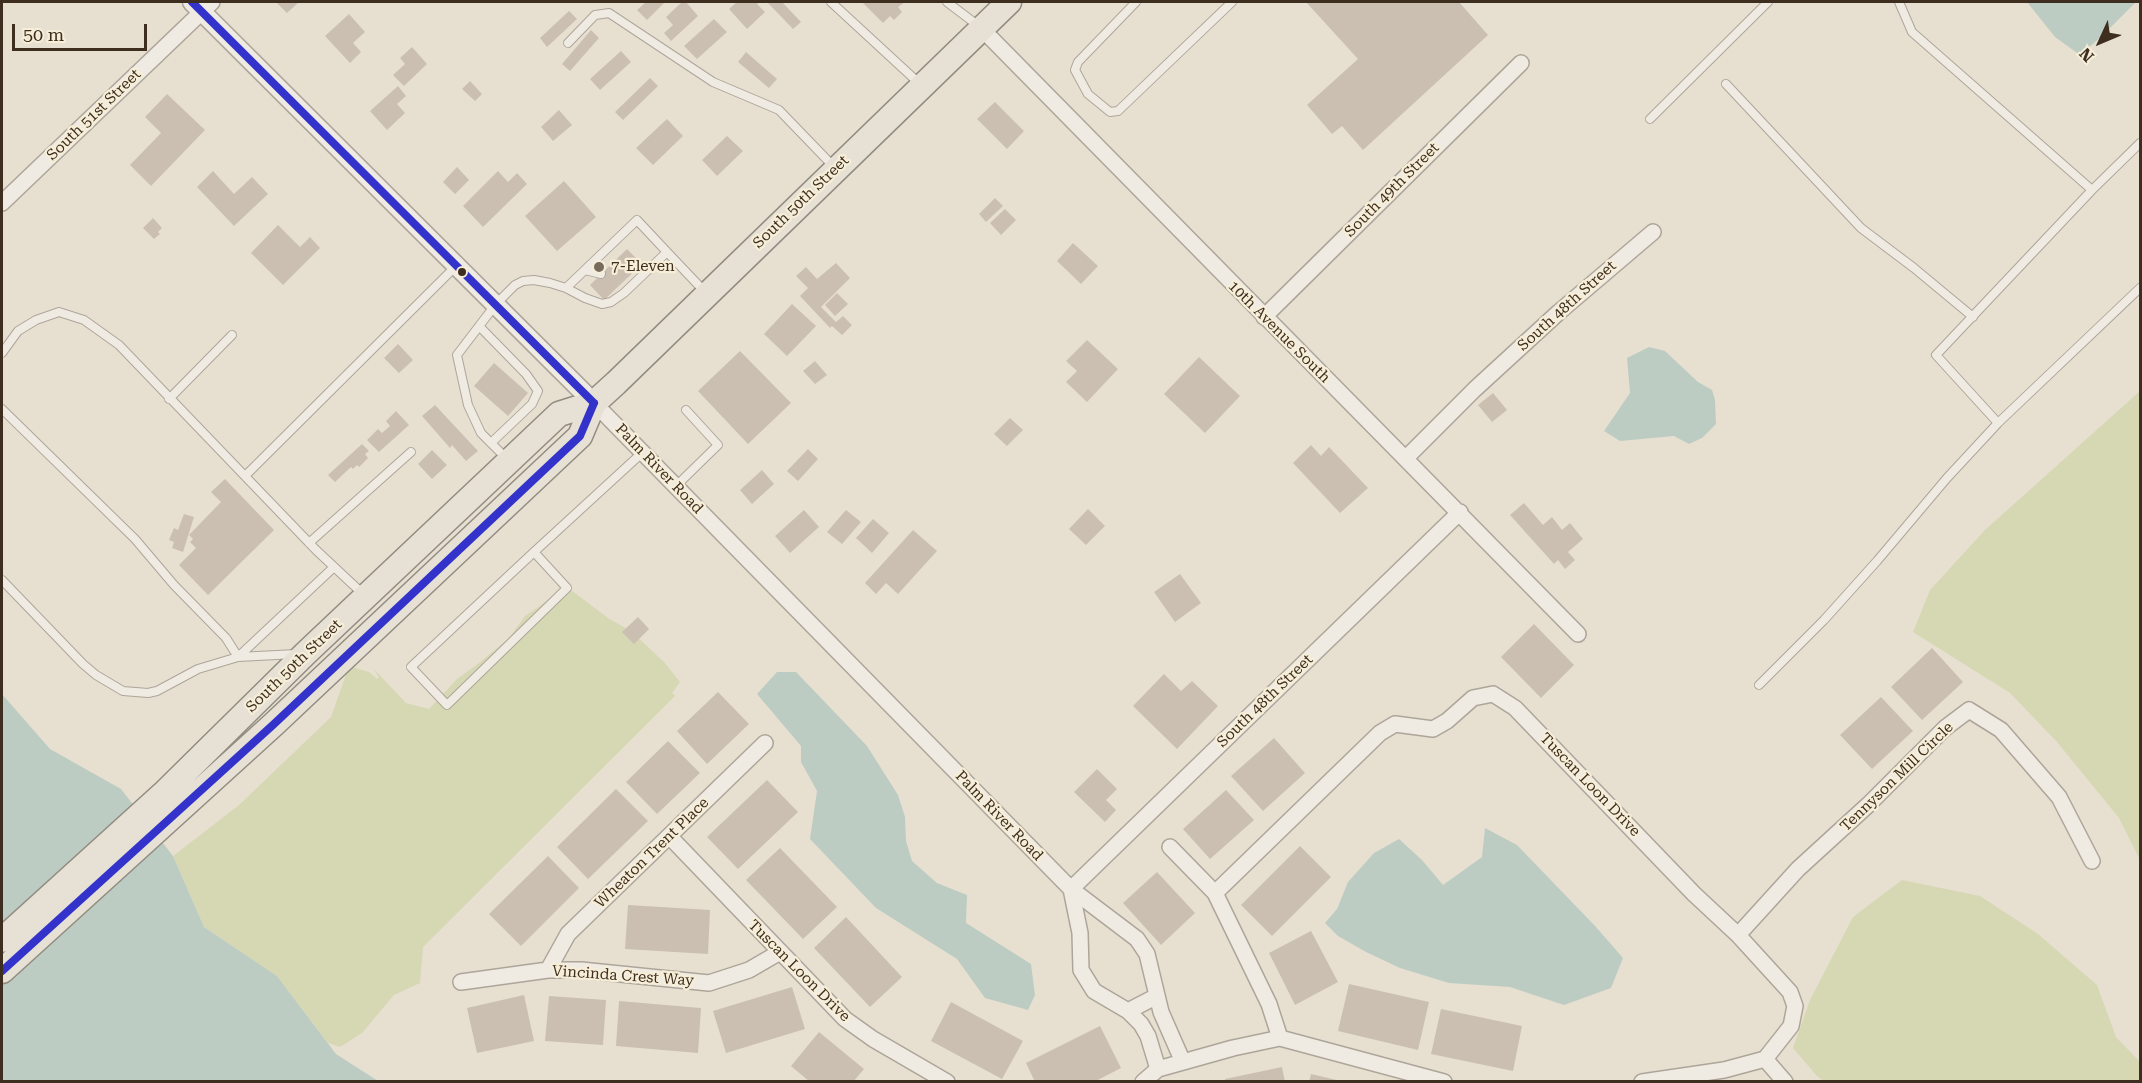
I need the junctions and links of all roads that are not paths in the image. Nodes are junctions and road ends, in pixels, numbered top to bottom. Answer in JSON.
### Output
{"nodes":[{"id":1,"x":831,"y":2,"type":"edge"},
{"id":2,"x":947,"y":2,"type":"edge"},
{"id":3,"x":1136,"y":2,"type":"edge"},
{"id":4,"x":1232,"y":2,"type":"edge"},
{"id":5,"x":1768,"y":2,"type":"edge"},
{"id":6,"x":1899,"y":2,"type":"edge"},
{"id":7,"x":1001,"y":4,"type":"edge"},
{"id":8,"x":202,"y":5,"type":"edge"},
{"id":9,"x":981,"y":28,"type":"junction"},
{"id":10,"x":568,"y":44,"type":"dead end"},
{"id":11,"x":1521,"y":63,"type":"dead end"},
{"id":12,"x":1726,"y":84,"type":"dead end"},
{"id":13,"x":922,"y":86,"type":"junction"},
{"id":14,"x":1650,"y":119,"type":"dead end"},
{"id":15,"x":2140,"y":143,"type":"edge"},
{"id":16,"x":836,"y":169,"type":"junction"},
{"id":17,"x":2092,"y":190,"type":"junction"},
{"id":18,"x":2,"y":203,"type":"edge"},
{"id":19,"x":1653,"y":231,"type":"dead end"},
{"id":20,"x":667,"y":252,"type":"junction"},
{"id":21,"x":456,"y":266,"type":"junction"},
{"id":22,"x":585,"y":270,"type":"junction"},
{"id":23,"x":601,"y":274,"type":"dead end"},
{"id":24,"x":625,"y":280,"type":"dead end"},
{"id":25,"x":635,"y":282,"type":"junction"},
{"id":26,"x":566,"y":288,"type":"junction"},
{"id":27,"x":2140,"y":288,"type":"edge"},
{"id":28,"x":707,"y":294,"type":"junction"},
{"id":29,"x":495,"y":304,"type":"junction"},
{"id":30,"x":1264,"y":317,"type":"junction"},
{"id":31,"x":1973,"y":317,"type":"junction"},
{"id":32,"x":479,"y":326,"type":"junction"},
{"id":33,"x":232,"y":335,"type":"dead end"},
{"id":34,"x":2,"y":353,"type":"edge"},
{"id":35,"x":169,"y":399,"type":"junction"},
{"id":36,"x":594,"y":403,"type":"junction"},
{"id":37,"x":2,"y":409,"type":"edge"},
{"id":38,"x":687,"y":410,"type":"dead end"},
{"id":39,"x":1998,"y":423,"type":"junction"},
{"id":40,"x":491,"y":443,"type":"junction"},
{"id":41,"x":411,"y":452,"type":"dead end"},
{"id":42,"x":643,"y":452,"type":"junction"},
{"id":43,"x":1406,"y":458,"type":"junction"},
{"id":44,"x":509,"y":461,"type":"junction"},
{"id":45,"x":245,"y":476,"type":"junction"},
{"id":46,"x":676,"y":486,"type":"junction"},
{"id":47,"x":1460,"y":512,"type":"junction"},
{"id":48,"x":309,"y":543,"type":"junction"},
{"id":49,"x":534,"y":552,"type":"junction"},
{"id":50,"x":334,"y":567,"type":"junction"},
{"id":51,"x":2,"y":580,"type":"edge"},
{"id":52,"x":366,"y":597,"type":"junction"},
{"id":53,"x":1578,"y":634,"type":"dead end"},
{"id":54,"x":306,"y":653,"type":"junction"},
{"id":55,"x":238,"y":657,"type":"junction"},
{"id":56,"x":1759,"y":685,"type":"dead end"},
{"id":57,"x":765,"y":743,"type":"dead end"},
{"id":58,"x":171,"y":803,"type":"junction"},
{"id":59,"x":670,"y":837,"type":"junction"},
{"id":60,"x":1170,"y":847,"type":"dead end"},
{"id":61,"x":2092,"y":861,"type":"dead end"},
{"id":62,"x":1071,"y":889,"type":"junction"},
{"id":63,"x":1215,"y":893,"type":"junction"},
{"id":64,"x":1738,"y":935,"type":"junction"},
{"id":65,"x":2,"y":940,"type":"edge"},
{"id":66,"x":780,"y":952,"type":"junction"},
{"id":67,"x":548,"y":970,"type":"junction"},
{"id":68,"x":2,"y":971,"type":"edge"},
{"id":69,"x":461,"y":982,"type":"dead end"},
{"id":70,"x":1157,"y":996,"type":"junction"},
{"id":71,"x":1128,"y":1011,"type":"junction"},
{"id":72,"x":1280,"y":1038,"type":"junction"},
{"id":73,"x":1765,"y":1059,"type":"junction"},
{"id":74,"x":1183,"y":1062,"type":"junction"},
{"id":75,"x":1158,"y":1069,"type":"junction"},
{"id":76,"x":947,"y":1082,"type":"edge"},
{"id":77,"x":1143,"y":1082,"type":"edge"},
{"id":78,"x":1444,"y":1082,"type":"edge"},
{"id":79,"x":1642,"y":1082,"type":"edge"},
{"id":80,"x":1785,"y":1082,"type":"edge"}],
"edges":[{"from":1,"to":13,"type":"lane"},
{"from":2,"to":9,"type":"lane"},
{"from":3,"to":4,"type":"lane"},
{"from":5,"to":14,"type":"lane"},
{"from":6,"to":17,"type":"lane"},
{"from":7,"to":9,"type":"main road","name":"South 50th Street"},
{"from":8,"to":18,"type":"street","name":"South 51st Street"},
{"from":8,"to":21,"type":"street","name":"Palm River Road"},
{"from":9,"to":13,"type":"main road","name":"South 50th Street"},
{"from":9,"to":30,"type":"street","name":"10th Avenue South"},
{"from":10,"to":16,"type":"lane"},
{"from":11,"to":30,"type":"street","name":"South 49th Street"},
{"from":12,"to":31,"type":"lane"},
{"from":13,"to":16,"type":"main road","name":"South 50th Street"},
{"from":15,"to":17,"type":"lane"},
{"from":16,"to":28,"type":"main road","name":"South 50th Street"},
{"from":17,"to":31,"type":"lane"},
{"from":19,"to":43,"type":"street","name":"South 48th Street"},
{"from":20,"to":22,"type":"lane"},
{"from":20,"to":25,"type":"lane"},
{"from":20,"to":28,"type":"lane"},
{"from":21,"to":29,"type":"street","name":"Palm River Road"},
{"from":21,"to":45,"type":"lane"},
{"from":22,"to":23,"type":"lane"},
{"from":22,"to":26,"type":"lane"},
{"from":24,"to":25,"type":"lane"},
{"from":25,"to":26,"type":"lane"},
{"from":26,"to":29,"type":"lane"},
{"from":27,"to":39,"type":"lane"},
{"from":28,"to":36,"type":"main road","name":"South 50th Street"},
{"from":29,"to":32,"type":"lane"},
{"from":29,"to":36,"type":"street","name":"Palm River Road"},
{"from":30,"to":43,"type":"street","name":"10th Avenue South"},
{"from":31,"to":39,"type":"lane"},
{"from":32,"to":40,"type":"lane"},
{"from":32,"to":40,"type":"lane"},
{"from":33,"to":35,"type":"lane"},
{"from":34,"to":35,"type":"lane"},
{"from":35,"to":45,"type":"lane"},
{"from":36,"to":42,"type":"street","name":"Palm River Road"},
{"from":36,"to":44,"type":"main road","name":"South 50th Street"},
{"from":36,"to":58,"type":"main road","name":"South 50th Street"},
{"from":37,"to":55,"type":"lane"},
{"from":38,"to":46,"type":"lane"},
{"from":39,"to":56,"type":"lane"},
{"from":40,"to":44,"type":"lane"},
{"from":41,"to":48,"type":"lane"},
{"from":42,"to":46,"type":"street","name":"Palm River Road"},
{"from":42,"to":49,"type":"lane"},
{"from":43,"to":47,"type":"street","name":"10th Avenue South"},
{"from":44,"to":52,"type":"main road","name":"South 50th Street"},
{"from":45,"to":48,"type":"lane"},
{"from":46,"to":62,"type":"street","name":"Palm River Road"},
{"from":47,"to":53,"type":"street","name":"10th Avenue South"},
{"from":47,"to":62,"type":"street","name":"South 48th Street"},
{"from":48,"to":50,"type":"lane"},
{"from":49,"to":49,"type":"lane"},
{"from":50,"to":52,"type":"lane"},
{"from":50,"to":55,"type":"lane"},
{"from":51,"to":55,"type":"lane"},
{"from":52,"to":54,"type":"main road","name":"South 50th Street"},
{"from":54,"to":55,"type":"lane"},
{"from":54,"to":58,"type":"main road","name":"South 50th Street"},
{"from":57,"to":59,"type":"street","name":"Wheaton Trent Place"},
{"from":58,"to":65,"type":"main road","name":"South 50th Street"},
{"from":58,"to":68,"type":"main road","name":"South 50th Street"},
{"from":59,"to":66,"type":"street","name":"Tuscan Loon Drive"},
{"from":59,"to":67,"type":"street","name":"Wheaton Trent Place"},
{"from":60,"to":63,"type":"street"},
{"from":61,"to":64,"type":"street","name":"Tennyson Mill Circle"},
{"from":62,"to":70,"type":"street","name":"Palm River Road"},
{"from":62,"to":71,"type":"street"},
{"from":63,"to":64,"type":"street","name":"Tuscan Loon Drive"},
{"from":63,"to":72,"type":"street"},
{"from":64,"to":73,"type":"street","name":"Tuscan Loon Drive"},
{"from":66,"to":67,"type":"street","name":"Vincinda Crest Way"},
{"from":66,"to":76,"type":"street","name":"Tuscan Loon Drive"},
{"from":67,"to":69,"type":"street","name":"Vincinda Crest Way"},
{"from":70,"to":71,"type":"street"},
{"from":70,"to":74,"type":"street","name":"Palm River Road"},
{"from":71,"to":75,"type":"street"},
{"from":72,"to":74,"type":"street"},
{"from":72,"to":78,"type":"street"},
{"from":73,"to":79,"type":"street"},
{"from":73,"to":80,"type":"street"},
{"from":74,"to":75,"type":"street"},
{"from":75,"to":77,"type":"street"}]}
